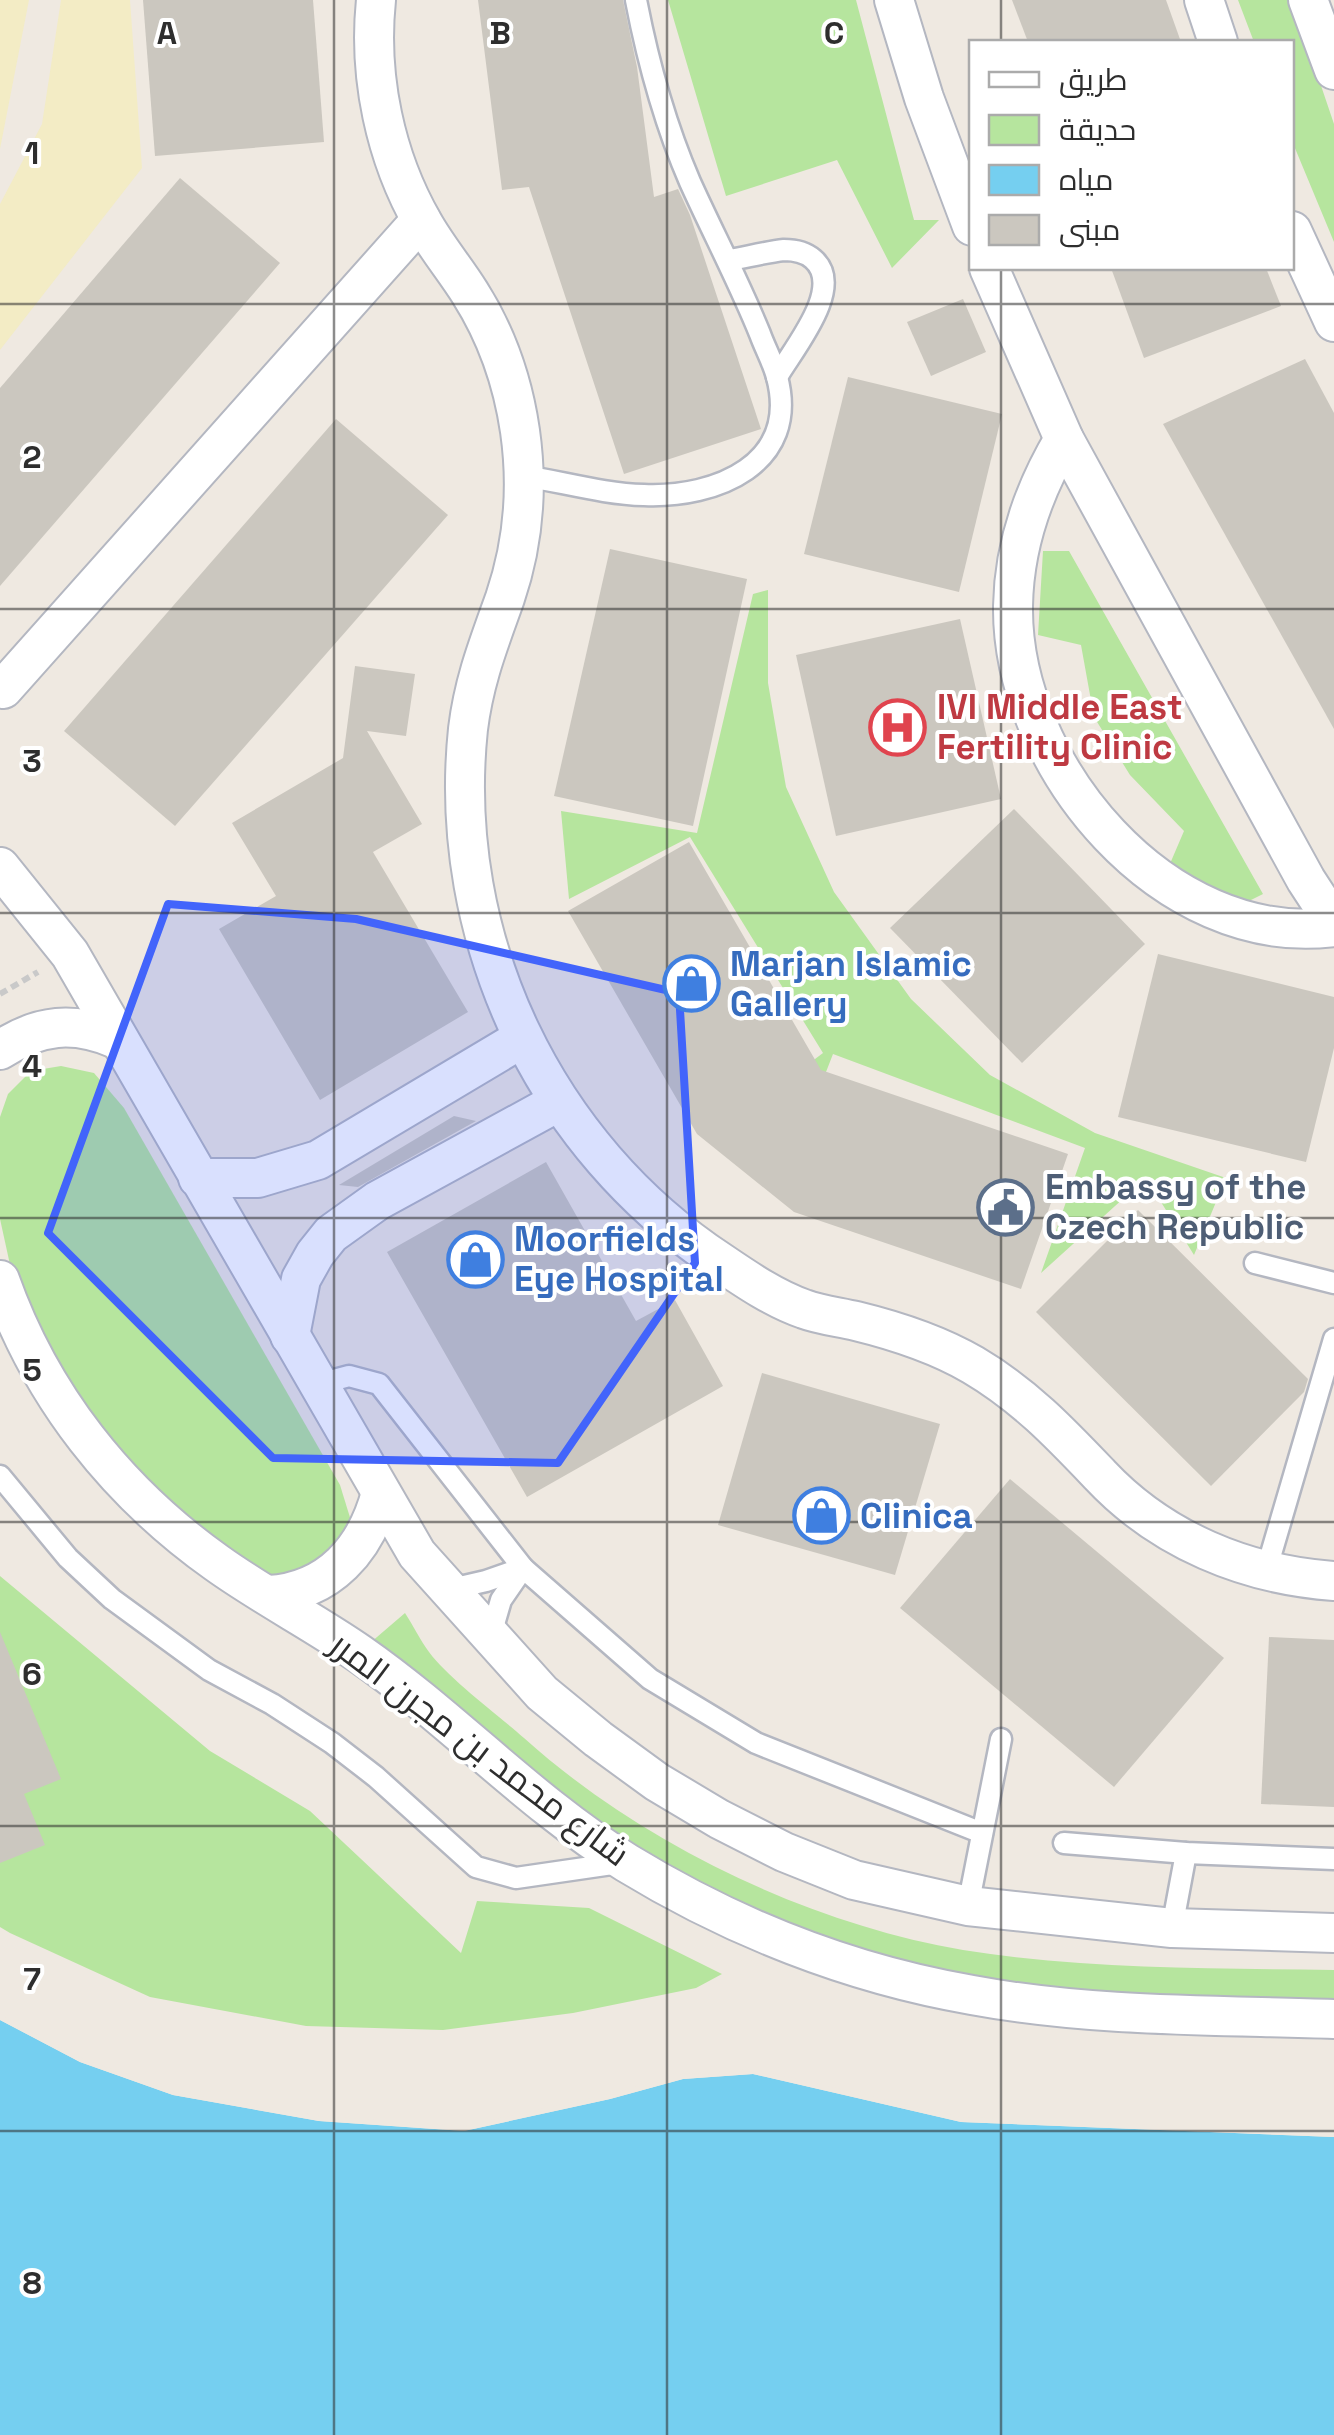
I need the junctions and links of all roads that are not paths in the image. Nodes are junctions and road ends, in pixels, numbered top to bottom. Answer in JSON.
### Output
{"nodes":[{"id":1,"x":376,"y":0,"type":"edge"},
{"id":2,"x":636,"y":0,"type":"edge"},
{"id":3,"x":894,"y":0,"type":"edge"},
{"id":4,"x":1204,"y":0,"type":"edge"},
{"id":5,"x":1317,"y":8,"type":"edge"},
{"id":6,"x":1217,"y":40,"type":"edge"},
{"id":7,"x":1334,"y":70,"type":"edge"},
{"id":8,"x":969,"y":218,"type":"edge"},
{"id":9,"x":421,"y":220,"type":"junction"},
{"id":10,"x":1294,"y":235,"type":"edge"},
{"id":11,"x":730,"y":260,"type":"junction"},
{"id":12,"x":991,"y":270,"type":"edge"},
{"id":13,"x":1334,"y":322,"type":"edge"},
{"id":14,"x":777,"y":377,"type":"junction"},
{"id":15,"x":1064,"y":440,"type":"junction"},
{"id":16,"x":524,"y":476,"type":"junction"},
{"id":17,"x":4,"y":689,"type":"dead end"},
{"id":18,"x":0,"y":868,"type":"edge"},
{"id":19,"x":1334,"y":925,"type":"edge"},
{"id":20,"x":521,"y":1038,"type":"junction"},
{"id":21,"x":116,"y":1039,"type":"junction"},
{"id":22,"x":0,"y":1050,"type":"edge"},
{"id":23,"x":558,"y":1102,"type":"junction"},
{"id":24,"x":198,"y":1178,"type":"junction"},
{"id":25,"x":1255,"y":1262,"type":"dead end"},
{"id":26,"x":0,"y":1280,"type":"edge"},
{"id":27,"x":1334,"y":1284,"type":"edge"},
{"id":28,"x":290,"y":1336,"type":"junction"},
{"id":29,"x":1334,"y":1340,"type":"edge"},
{"id":30,"x":318,"y":1384,"type":"junction"},
{"id":31,"x":0,"y":1476,"type":"edge"},
{"id":32,"x":381,"y":1493,"type":"junction"},
{"id":33,"x":523,"y":1568,"type":"junction"},
{"id":34,"x":1266,"y":1572,"type":"junction"},
{"id":35,"x":1334,"y":1581,"type":"edge"},
{"id":36,"x":447,"y":1590,"type":"junction"},
{"id":37,"x":270,"y":1595,"type":"junction"},
{"id":38,"x":490,"y":1638,"type":"junction"},
{"id":39,"x":1002,"y":1738,"type":"dead end"},
{"id":40,"x":982,"y":1833,"type":"junction"},
{"id":41,"x":1064,"y":1843,"type":"dead end"},
{"id":42,"x":1186,"y":1853,"type":"junction"},
{"id":43,"x":1334,"y":1859,"type":"edge"},
{"id":44,"x":626,"y":1862,"type":"junction"},
{"id":45,"x":968,"y":1906,"type":"junction"},
{"id":46,"x":1172,"y":1928,"type":"junction"},
{"id":47,"x":1334,"y":1933,"type":"edge"},
{"id":48,"x":1334,"y":2019,"type":"edge"}],
"edges":[{"from":1,"to":9,"type":"street"},
{"from":2,"to":11,"type":"lane"},
{"from":3,"to":8,"type":"street"},
{"from":4,"to":6,"type":"street"},
{"from":5,"to":7,"type":"street"},
{"from":9,"to":16,"type":"street"},
{"from":9,"to":17,"type":"street"},
{"from":10,"to":13,"type":"street"},
{"from":11,"to":14,"type":"lane"},
{"from":11,"to":14,"type":"lane"},
{"from":12,"to":15,"type":"street"},
{"from":14,"to":16,"type":"lane"},
{"from":15,"to":19,"type":"street"},
{"from":15,"to":19,"type":"street"},
{"from":16,"to":20,"type":"street"},
{"from":18,"to":21,"type":"street"},
{"from":20,"to":23,"type":"street"},
{"from":20,"to":24,"type":"street"},
{"from":21,"to":22,"type":"street"},
{"from":21,"to":24,"type":"street"},
{"from":23,"to":28,"type":"street"},
{"from":23,"to":34,"type":"street"},
{"from":24,"to":28,"type":"street"},
{"from":25,"to":27,"type":"lane"},
{"from":26,"to":37,"type":"street","name":"شارع محمد بن مجرن المرر"},
{"from":28,"to":30,"type":"street"},
{"from":29,"to":34,"type":"lane"},
{"from":30,"to":32,"type":"street"},
{"from":30,"to":33,"type":"lane"},
{"from":31,"to":44,"type":"lane"},
{"from":32,"to":36,"type":"street"},
{"from":32,"to":37,"type":"street","name":"شارع محمد بن مجرن المرر"},
{"from":33,"to":36,"type":"lane"},
{"from":33,"to":38,"type":"lane"},
{"from":33,"to":40,"type":"lane"},
{"from":34,"to":35,"type":"street"},
{"from":36,"to":38,"type":"street"},
{"from":37,"to":44,"type":"street","name":"شارع محمد بن مجرن المرر"},
{"from":38,"to":45,"type":"street"},
{"from":39,"to":40,"type":"lane"},
{"from":40,"to":45,"type":"lane"},
{"from":41,"to":42,"type":"lane"},
{"from":42,"to":43,"type":"lane"},
{"from":42,"to":46,"type":"lane"},
{"from":44,"to":48,"type":"street","name":"شارع محمد بن مجرن المرر"},
{"from":45,"to":46,"type":"street"},
{"from":46,"to":47,"type":"street"}]}
